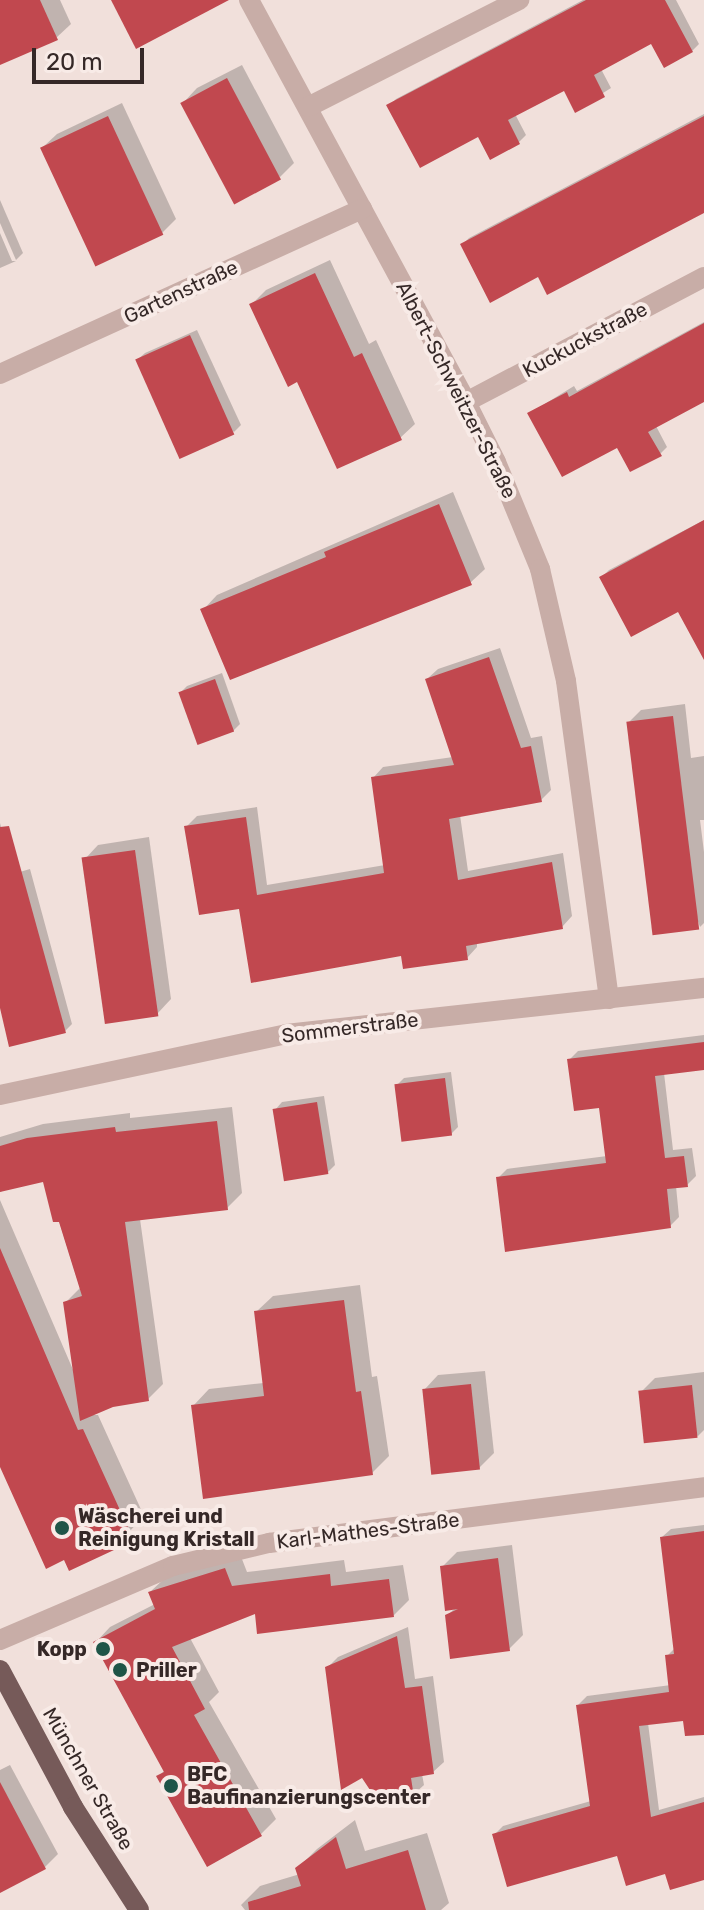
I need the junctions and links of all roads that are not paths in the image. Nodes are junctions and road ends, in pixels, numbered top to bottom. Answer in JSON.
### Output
{"nodes":[{"id":1,"x":249,"y":0,"type":"edge"},
{"id":2,"x":519,"y":0,"type":"edge"},
{"id":3,"x":308,"y":107,"type":"junction"},
{"id":4,"x":362,"y":209,"type":"junction"},
{"id":5,"x":704,"y":277,"type":"edge"},
{"id":6,"x":0,"y":374,"type":"edge"},
{"id":7,"x":466,"y":402,"type":"junction"},
{"id":8,"x":704,"y":988,"type":"edge"},
{"id":9,"x":609,"y":999,"type":"junction"},
{"id":10,"x":0,"y":1095,"type":"edge"},
{"id":11,"x":704,"y":1487,"type":"edge"},
{"id":12,"x":0,"y":1640,"type":"edge"},
{"id":13,"x":0,"y":1670,"type":"edge"},
{"id":14,"x":139,"y":1910,"type":"edge"}],
"edges":[{"from":1,"to":3,"type":"street","name":"Albert-Schweitzer-Straße"},
{"from":2,"to":3,"type":"street"},
{"from":3,"to":4,"type":"street","name":"Albert-Schweitzer-Straße"},
{"from":4,"to":6,"type":"street","name":"Gartenstraße"},
{"from":4,"to":7,"type":"street","name":"Albert-Schweitzer-Straße"},
{"from":5,"to":7,"type":"street","name":"Kuckuckstraße"},
{"from":7,"to":9,"type":"street","name":"Albert-Schweitzer-Straße"},
{"from":8,"to":9,"type":"street","name":"Sommerstraße"},
{"from":9,"to":10,"type":"street","name":"Sommerstraße"},
{"from":11,"to":12,"type":"street","name":"Karl-Mathes-Straße"},
{"from":13,"to":14,"type":"main road","name":"Münchner Straße"}]}
